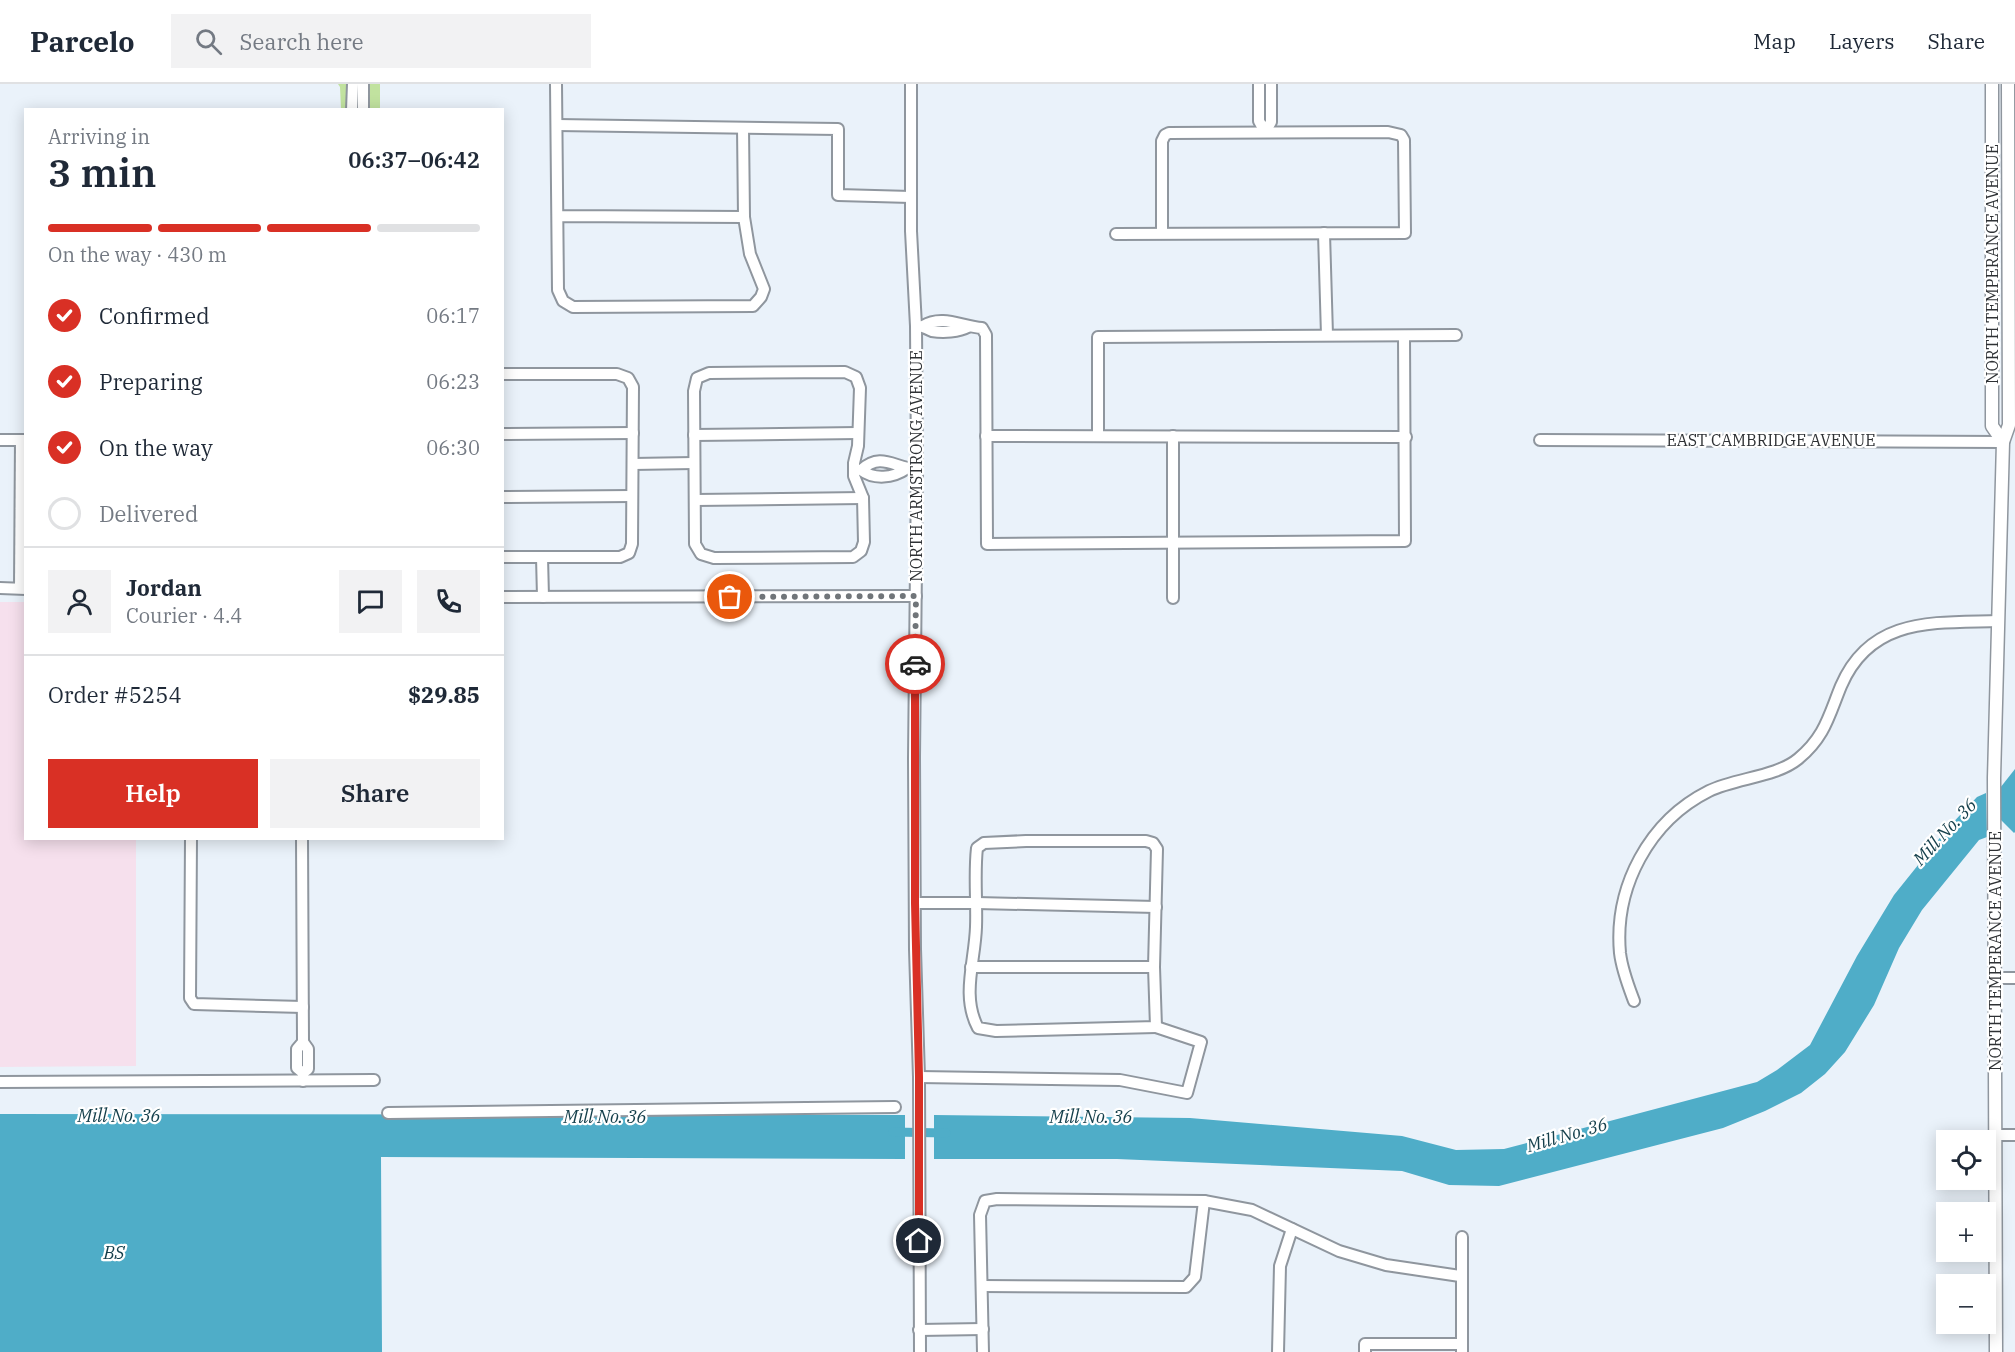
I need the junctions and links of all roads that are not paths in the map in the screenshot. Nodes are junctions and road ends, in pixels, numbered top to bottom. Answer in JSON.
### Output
{"nodes":[{"id":1,"x":352,"y":84,"type":"edge"},
{"id":2,"x":363,"y":84,"type":"edge"},
{"id":3,"x":556,"y":84,"type":"edge"},
{"id":4,"x":911,"y":84,"type":"edge"},
{"id":5,"x":1259,"y":84,"type":"edge"},
{"id":6,"x":1271,"y":84,"type":"edge"},
{"id":7,"x":1992,"y":84,"type":"edge"},
{"id":8,"x":2008,"y":84,"type":"edge"},
{"id":9,"x":352,"y":108,"type":"edge"},
{"id":10,"x":363,"y":108,"type":"edge"},
{"id":11,"x":558,"y":125,"type":"junction"},
{"id":12,"x":743,"y":128,"type":"junction"},
{"id":13,"x":1265,"y":132,"type":"junction"},
{"id":14,"x":911,"y":197,"type":"junction"},
{"id":15,"x":558,"y":216,"type":"junction"},
{"id":16,"x":744,"y":217,"type":"junction"},
{"id":17,"x":1324,"y":233,"type":"junction"},
{"id":18,"x":1116,"y":234,"type":"dead end"},
{"id":19,"x":1162,"y":234,"type":"junction"},
{"id":20,"x":920,"y":326,"type":"junction"},
{"id":21,"x":1327,"y":335,"type":"junction"},
{"id":22,"x":1455,"y":335,"type":"dead end"},
{"id":23,"x":1404,"y":336,"type":"junction"},
{"id":24,"x":504,"y":374,"type":"edge"},
{"id":25,"x":633,"y":433,"type":"junction"},
{"id":26,"x":858,"y":433,"type":"junction"},
{"id":27,"x":504,"y":434,"type":"edge"},
{"id":28,"x":694,"y":435,"type":"junction"},
{"id":29,"x":986,"y":436,"type":"junction"},
{"id":30,"x":1098,"y":436,"type":"junction"},
{"id":31,"x":1173,"y":436,"type":"junction"},
{"id":32,"x":1406,"y":437,"type":"junction"},
{"id":33,"x":0,"y":440,"type":"edge"},
{"id":34,"x":23,"y":440,"type":"edge"},
{"id":35,"x":1540,"y":440,"type":"dead end"},
{"id":36,"x":2003,"y":442,"type":"junction"},
{"id":37,"x":878,"y":462,"type":"junction"},
{"id":38,"x":633,"y":464,"type":"junction"},
{"id":39,"x":694,"y":464,"type":"junction"},
{"id":40,"x":911,"y":469,"type":"junction"},
{"id":41,"x":858,"y":470,"type":"junction"},
{"id":42,"x":878,"y":476,"type":"junction"},
{"id":43,"x":632,"y":496,"type":"junction"},
{"id":44,"x":504,"y":497,"type":"edge"},
{"id":45,"x":864,"y":498,"type":"junction"},
{"id":46,"x":695,"y":500,"type":"junction"},
{"id":47,"x":1173,"y":543,"type":"junction"},
{"id":48,"x":504,"y":557,"type":"edge"},
{"id":49,"x":542,"y":557,"type":"junction"},
{"id":50,"x":0,"y":588,"type":"edge"},
{"id":51,"x":23,"y":588,"type":"edge"},
{"id":52,"x":916,"y":596,"type":"junction"},
{"id":53,"x":504,"y":597,"type":"edge"},
{"id":54,"x":543,"y":597,"type":"junction"},
{"id":55,"x":1173,"y":597,"type":"dead end"},
{"id":56,"x":1998,"y":621,"type":"junction"},
{"id":57,"x":191,"y":840,"type":"edge"},
{"id":58,"x":303,"y":840,"type":"edge"},
{"id":59,"x":915,"y":903,"type":"junction"},
{"id":60,"x":977,"y":903,"type":"junction"},
{"id":61,"x":1156,"y":908,"type":"junction"},
{"id":62,"x":970,"y":967,"type":"junction"},
{"id":63,"x":1154,"y":967,"type":"junction"},
{"id":64,"x":1995,"y":978,"type":"junction"},
{"id":65,"x":2015,"y":978,"type":"edge"},
{"id":66,"x":1634,"y":1001,"type":"dead end"},
{"id":67,"x":303,"y":1006,"type":"junction"},
{"id":68,"x":1156,"y":1027,"type":"junction"},
{"id":69,"x":303,"y":1077,"type":"junction"},
{"id":70,"x":919,"y":1077,"type":"junction"},
{"id":71,"x":374,"y":1080,"type":"dead end"},
{"id":72,"x":0,"y":1082,"type":"edge"},
{"id":73,"x":896,"y":1107,"type":"dead end"},
{"id":74,"x":388,"y":1113,"type":"dead end"},
{"id":75,"x":1996,"y":1130,"type":"edge"},
{"id":76,"x":1996,"y":1135,"type":"edge"},
{"id":77,"x":2015,"y":1135,"type":"edge"},
{"id":78,"x":1996,"y":1190,"type":"edge"},
{"id":79,"x":1204,"y":1201,"type":"junction"},
{"id":80,"x":1292,"y":1228,"type":"junction"},
{"id":81,"x":1462,"y":1237,"type":"dead end"},
{"id":82,"x":1460,"y":1276,"type":"junction"},
{"id":83,"x":982,"y":1286,"type":"junction"},
{"id":84,"x":983,"y":1329,"type":"junction"},
{"id":85,"x":920,"y":1330,"type":"junction"},
{"id":86,"x":1462,"y":1348,"type":"edge"},
{"id":87,"x":920,"y":1352,"type":"edge"},
{"id":88,"x":983,"y":1352,"type":"edge"},
{"id":89,"x":1278,"y":1352,"type":"edge"},
{"id":90,"x":1365,"y":1352,"type":"edge"},
{"id":91,"x":1996,"y":1352,"type":"edge"}],
"edges":[{"from":1,"to":9,"type":"street"},
{"from":2,"to":10,"type":"street"},
{"from":3,"to":11,"type":"street"},
{"from":4,"to":14,"type":"street","name":"NORTH ARMSTRONG AVENUE"},
{"from":5,"to":13,"type":"street"},
{"from":6,"to":13,"type":"street"},
{"from":7,"to":36,"type":"main road","name":"NORTH TEMPERANCE AVENUE"},
{"from":8,"to":36,"type":"main road","name":"NORTH TEMPERANCE AVENUE"},
{"from":11,"to":12,"type":"street"},
{"from":11,"to":15,"type":"street"},
{"from":12,"to":14,"type":"street"},
{"from":12,"to":16,"type":"street"},
{"from":13,"to":17,"type":"street"},
{"from":13,"to":19,"type":"street"},
{"from":14,"to":20,"type":"street","name":"NORTH ARMSTRONG AVENUE"},
{"from":15,"to":16,"type":"street"},
{"from":15,"to":16,"type":"street"},
{"from":17,"to":19,"type":"street"},
{"from":17,"to":21,"type":"street"},
{"from":18,"to":19,"type":"street"},
{"from":20,"to":29,"type":"street"},
{"from":20,"to":40,"type":"street","name":"NORTH ARMSTRONG AVENUE"},
{"from":21,"to":23,"type":"street"},
{"from":21,"to":30,"type":"street"},
{"from":22,"to":23,"type":"street"},
{"from":23,"to":32,"type":"street"},
{"from":24,"to":25,"type":"street"},
{"from":25,"to":27,"type":"street"},
{"from":25,"to":38,"type":"street"},
{"from":26,"to":28,"type":"street"},
{"from":26,"to":28,"type":"street"},
{"from":26,"to":41,"type":"street"},
{"from":28,"to":39,"type":"street"},
{"from":29,"to":30,"type":"street"},
{"from":29,"to":47,"type":"street"},
{"from":30,"to":31,"type":"street"},
{"from":31,"to":32,"type":"street"},
{"from":31,"to":47,"type":"street"},
{"from":32,"to":47,"type":"street"},
{"from":33,"to":34,"type":"street"},
{"from":34,"to":51,"type":"street"},
{"from":35,"to":36,"type":"street","name":"EAST CAMBRIDGE AVENUE"},
{"from":36,"to":56,"type":"main road","name":"NORTH TEMPERANCE AVENUE"},
{"from":37,"to":40,"type":"street"},
{"from":37,"to":41,"type":"street"},
{"from":37,"to":42,"type":"street"},
{"from":38,"to":39,"type":"street"},
{"from":38,"to":43,"type":"street"},
{"from":39,"to":46,"type":"street"},
{"from":40,"to":42,"type":"street"},
{"from":40,"to":52,"type":"street","name":"NORTH ARMSTRONG AVENUE"},
{"from":41,"to":42,"type":"street"},
{"from":41,"to":45,"type":"street"},
{"from":43,"to":44,"type":"street"},
{"from":43,"to":49,"type":"street"},
{"from":45,"to":46,"type":"street"},
{"from":45,"to":46,"type":"street"},
{"from":47,"to":55,"type":"street"},
{"from":48,"to":49,"type":"street"},
{"from":49,"to":54,"type":"street"},
{"from":50,"to":51,"type":"street"},
{"from":52,"to":54,"type":"street"},
{"from":52,"to":59,"type":"street","name":"NORTH ARMSTRONG AVENUE"},
{"from":53,"to":54,"type":"street"},
{"from":56,"to":64,"type":"main road","name":"NORTH TEMPERANCE AVENUE"},
{"from":56,"to":66,"type":"street"},
{"from":57,"to":67,"type":"street"},
{"from":58,"to":67,"type":"street"},
{"from":59,"to":60,"type":"street"},
{"from":59,"to":70,"type":"street","name":"NORTH ARMSTRONG AVENUE"},
{"from":60,"to":61,"type":"street"},
{"from":60,"to":61,"type":"street"},
{"from":60,"to":62,"type":"street"},
{"from":61,"to":63,"type":"street"},
{"from":62,"to":63,"type":"street"},
{"from":62,"to":68,"type":"street"},
{"from":63,"to":68,"type":"street"},
{"from":64,"to":65,"type":"street"},
{"from":64,"to":75,"type":"main road","name":"NORTH TEMPERANCE AVENUE"},
{"from":67,"to":69,"type":"street"},
{"from":68,"to":70,"type":"street"},
{"from":69,"to":71,"type":"street"},
{"from":69,"to":72,"type":"street"},
{"from":70,"to":85,"type":"street","name":"NORTH ARMSTRONG AVENUE"},
{"from":73,"to":74,"type":"street"},
{"from":76,"to":77,"type":"street"},
{"from":78,"to":91,"type":"main road","name":"NORTH TEMPERANCE AVENUE"},
{"from":79,"to":80,"type":"street"},
{"from":79,"to":83,"type":"street"},
{"from":79,"to":83,"type":"street"},
{"from":80,"to":82,"type":"street"},
{"from":80,"to":89,"type":"street"},
{"from":81,"to":82,"type":"street"},
{"from":82,"to":86,"type":"street"},
{"from":83,"to":84,"type":"street"},
{"from":84,"to":85,"type":"street"},
{"from":84,"to":88,"type":"street"},
{"from":85,"to":87,"type":"street","name":"NORTH ARMSTRONG AVENUE"},
{"from":86,"to":90,"type":"street"}]}
